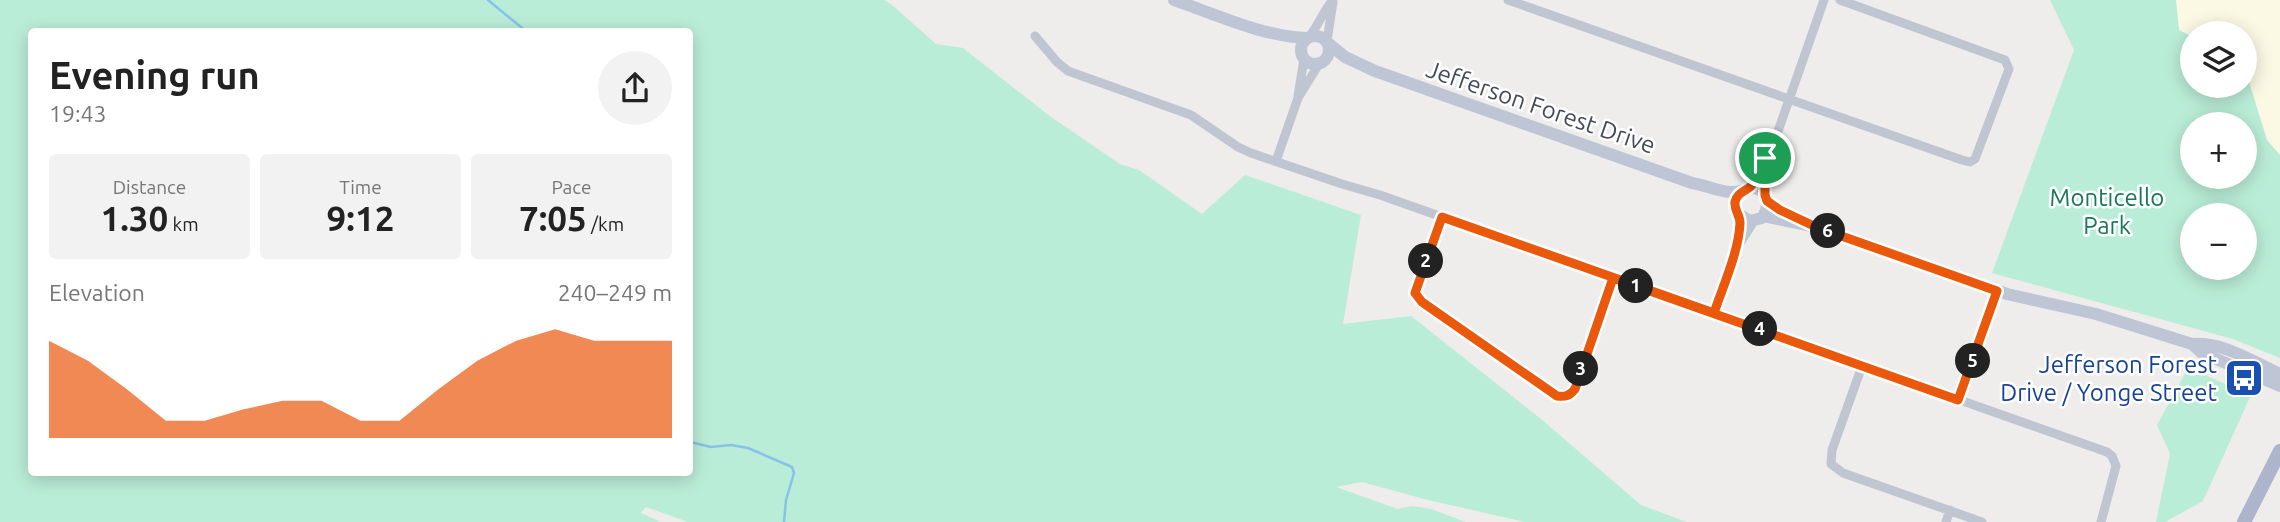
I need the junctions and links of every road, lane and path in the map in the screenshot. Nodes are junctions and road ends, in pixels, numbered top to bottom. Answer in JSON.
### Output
{"nodes":[{"id":1,"x":1174,"y":0,"type":"edge"},
{"id":2,"x":1333,"y":0,"type":"edge"},
{"id":3,"x":1508,"y":0,"type":"edge"},
{"id":4,"x":1824,"y":0,"type":"edge"},
{"id":5,"x":1840,"y":0,"type":"edge"},
{"id":6,"x":1257,"y":29,"type":"junction"},
{"id":7,"x":1035,"y":36,"type":"dead end"},
{"id":8,"x":1308,"y":37,"type":"junction"},
{"id":9,"x":1328,"y":43,"type":"junction"},
{"id":10,"x":1302,"y":56,"type":"junction"},
{"id":11,"x":1320,"y":63,"type":"junction"},
{"id":12,"x":1375,"y":71,"type":"junction"},
{"id":13,"x":1298,"y":98,"type":"junction"},
{"id":14,"x":1789,"y":99,"type":"junction"},
{"id":15,"x":1770,"y":154,"type":"junction"},
{"id":16,"x":1276,"y":161,"type":"junction"},
{"id":17,"x":1692,"y":183,"type":"junction"},
{"id":18,"x":1745,"y":190,"type":"junction"},
{"id":19,"x":1766,"y":198,"type":"junction"},
{"id":20,"x":1737,"y":212,"type":"junction"},
{"id":21,"x":1442,"y":217,"type":"junction"},
{"id":22,"x":1759,"y":218,"type":"junction"},
{"id":23,"x":1816,"y":227,"type":"junction"},
{"id":24,"x":1735,"y":251,"type":"junction"},
{"id":25,"x":1613,"y":278,"type":"junction"},
{"id":26,"x":1997,"y":291,"type":"junction"},
{"id":27,"x":1714,"y":313,"type":"junction"},
{"id":28,"x":2192,"y":344,"type":"junction"},
{"id":29,"x":1862,"y":366,"type":"junction"},
{"id":30,"x":2280,"y":374,"type":"edge"},
{"id":31,"x":2280,"y":386,"type":"edge"},
{"id":32,"x":1958,"y":400,"type":"junction"},
{"id":33,"x":2280,"y":451,"type":"edge"},
{"id":34,"x":1950,"y":510,"type":"junction"},
{"id":35,"x":1946,"y":522,"type":"edge"},
{"id":36,"x":1982,"y":522,"type":"edge"},
{"id":37,"x":2101,"y":522,"type":"edge"},
{"id":38,"x":2244,"y":522,"type":"edge"}],
"edges":[{"from":1,"to":6,"type":"street"},
{"from":2,"to":8,"type":"street"},
{"from":2,"to":9,"type":"street"},
{"from":3,"to":14,"type":"street"},
{"from":4,"to":14,"type":"street"},
{"from":5,"to":14,"type":"street"},
{"from":6,"to":8,"type":"street"},
{"from":6,"to":10,"type":"street"},
{"from":7,"to":16,"type":"street"},
{"from":8,"to":9,"type":"street"},
{"from":8,"to":10,"type":"street"},
{"from":9,"to":11,"type":"street"},
{"from":9,"to":12,"type":"street","name":"Jefferson Forest Drive"},
{"from":10,"to":11,"type":"street"},
{"from":10,"to":13,"type":"street"},
{"from":11,"to":12,"type":"street","name":"Jefferson Forest Drive"},
{"from":11,"to":13,"type":"street"},
{"from":12,"to":17,"type":"street","name":"Jefferson Forest Drive"},
{"from":13,"to":16,"type":"street"},
{"from":14,"to":15,"type":"street"},
{"from":15,"to":18,"type":"street"},
{"from":15,"to":19,"type":"street"},
{"from":16,"to":21,"type":"street"},
{"from":17,"to":18,"type":"street","name":"Jefferson Forest Drive"},
{"from":17,"to":20,"type":"street","name":"Jefferson Forest Drive"},
{"from":18,"to":19,"type":"street"},
{"from":18,"to":20,"type":"street"},
{"from":19,"to":22,"type":"street"},
{"from":19,"to":23,"type":"street"},
{"from":20,"to":22,"type":"street"},
{"from":20,"to":24,"type":"street"},
{"from":21,"to":25,"type":"street"},
{"from":21,"to":25,"type":"street"},
{"from":22,"to":23,"type":"street"},
{"from":22,"to":24,"type":"street"},
{"from":23,"to":26,"type":"street"},
{"from":24,"to":27,"type":"street"},
{"from":25,"to":27,"type":"street"},
{"from":26,"to":28,"type":"street"},
{"from":26,"to":32,"type":"street"},
{"from":27,"to":29,"type":"street"},
{"from":28,"to":30,"type":"street"},
{"from":28,"to":31,"type":"street"},
{"from":29,"to":32,"type":"street"},
{"from":29,"to":34,"type":"street"},
{"from":32,"to":37,"type":"street"},
{"from":33,"to":38,"type":"main road"},
{"from":34,"to":35,"type":"street"},
{"from":34,"to":36,"type":"street"}]}
